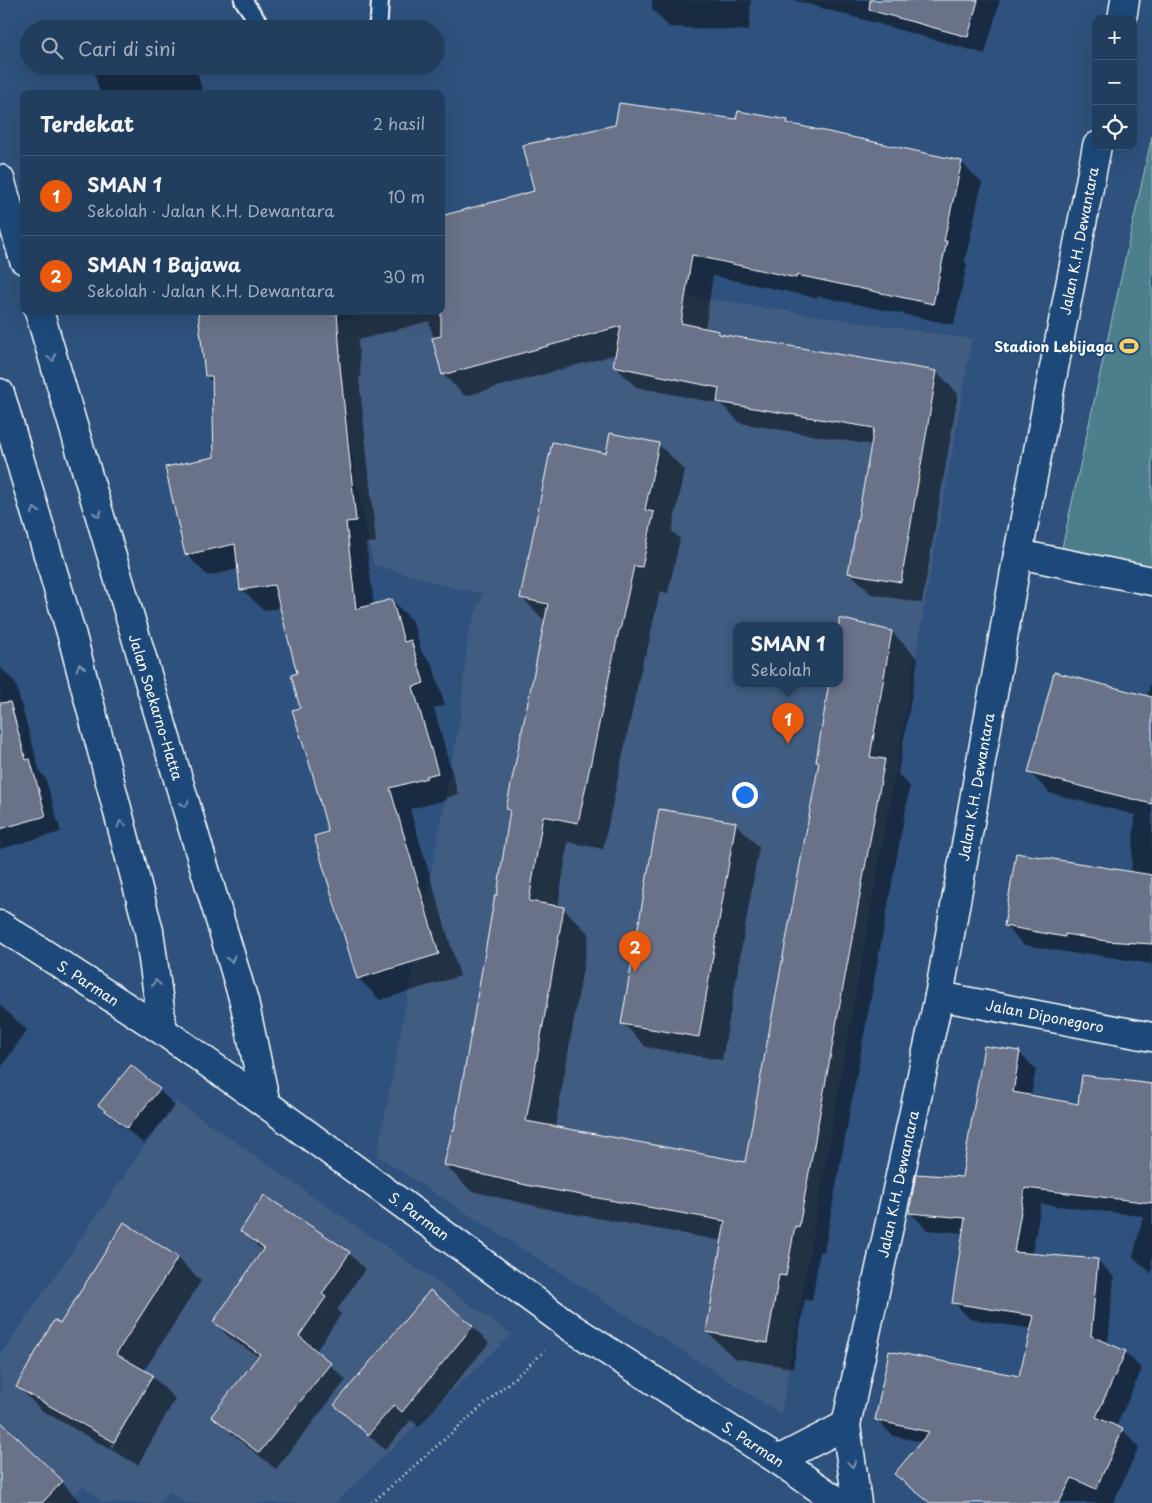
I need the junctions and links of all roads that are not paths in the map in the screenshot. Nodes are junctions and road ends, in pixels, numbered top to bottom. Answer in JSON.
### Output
{"nodes":[{"id":1,"x":243,"y":0,"type":"edge"},
{"id":2,"x":380,"y":0,"type":"edge"},
{"id":3,"x":1125,"y":0,"type":"edge"},
{"id":4,"x":1123,"y":15,"type":"edge"},
{"id":5,"x":257,"y":20,"type":"edge"},
{"id":6,"x":378,"y":20,"type":"edge"},
{"id":7,"x":1096,"y":150,"type":"edge"},
{"id":8,"x":0,"y":179,"type":"edge"},
{"id":9,"x":20,"y":246,"type":"edge"},
{"id":10,"x":39,"y":315,"type":"edge"},
{"id":11,"x":0,"y":393,"type":"edge"},
{"id":12,"x":1018,"y":554,"type":"junction"},
{"id":13,"x":1152,"y":581,"type":"edge"},
{"id":14,"x":0,"y":925,"type":"edge"},
{"id":15,"x":939,"y":996,"type":"junction"},
{"id":16,"x":163,"y":1031,"type":"junction"},
{"id":17,"x":1152,"y":1037,"type":"edge"},
{"id":18,"x":266,"y":1104,"type":"junction"},
{"id":19,"x":846,"y":1425,"type":"junction"},
{"id":20,"x":778,"y":1460,"type":"junction"},
{"id":21,"x":840,"y":1503,"type":"edge"},
{"id":22,"x":858,"y":1503,"type":"edge"}],
"edges":[{"from":1,"to":5,"type":"lane"},
{"from":2,"to":6,"type":"lane"},
{"from":3,"to":4,"type":"main road"},
{"from":7,"to":12,"type":"main road","name":"Jalan K.H. Dewantara"},
{"from":8,"to":9,"type":"main road"},
{"from":10,"to":18,"type":"main road","name":"Jalan Soekarno-Hatta","one_way":true},
{"from":16,"to":11,"type":"main road","one_way":true},
{"from":12,"to":13,"type":"main road"},
{"from":12,"to":15,"type":"main road","name":"Jalan K.H. Dewantara"},
{"from":14,"to":16,"type":"main road","name":"S. Parman"},
{"from":15,"to":17,"type":"main road","name":"Jalan Diponegoro"},
{"from":15,"to":19,"type":"main road","name":"Jalan K.H. Dewantara"},
{"from":16,"to":18,"type":"main road","name":"S. Parman"},
{"from":18,"to":20,"type":"main road","name":"S. Parman"},
{"from":19,"to":20,"type":"main road"},
{"from":19,"to":22,"type":"main road","one_way":true},
{"from":20,"to":21,"type":"main road","name":"S. Parman"}]}
